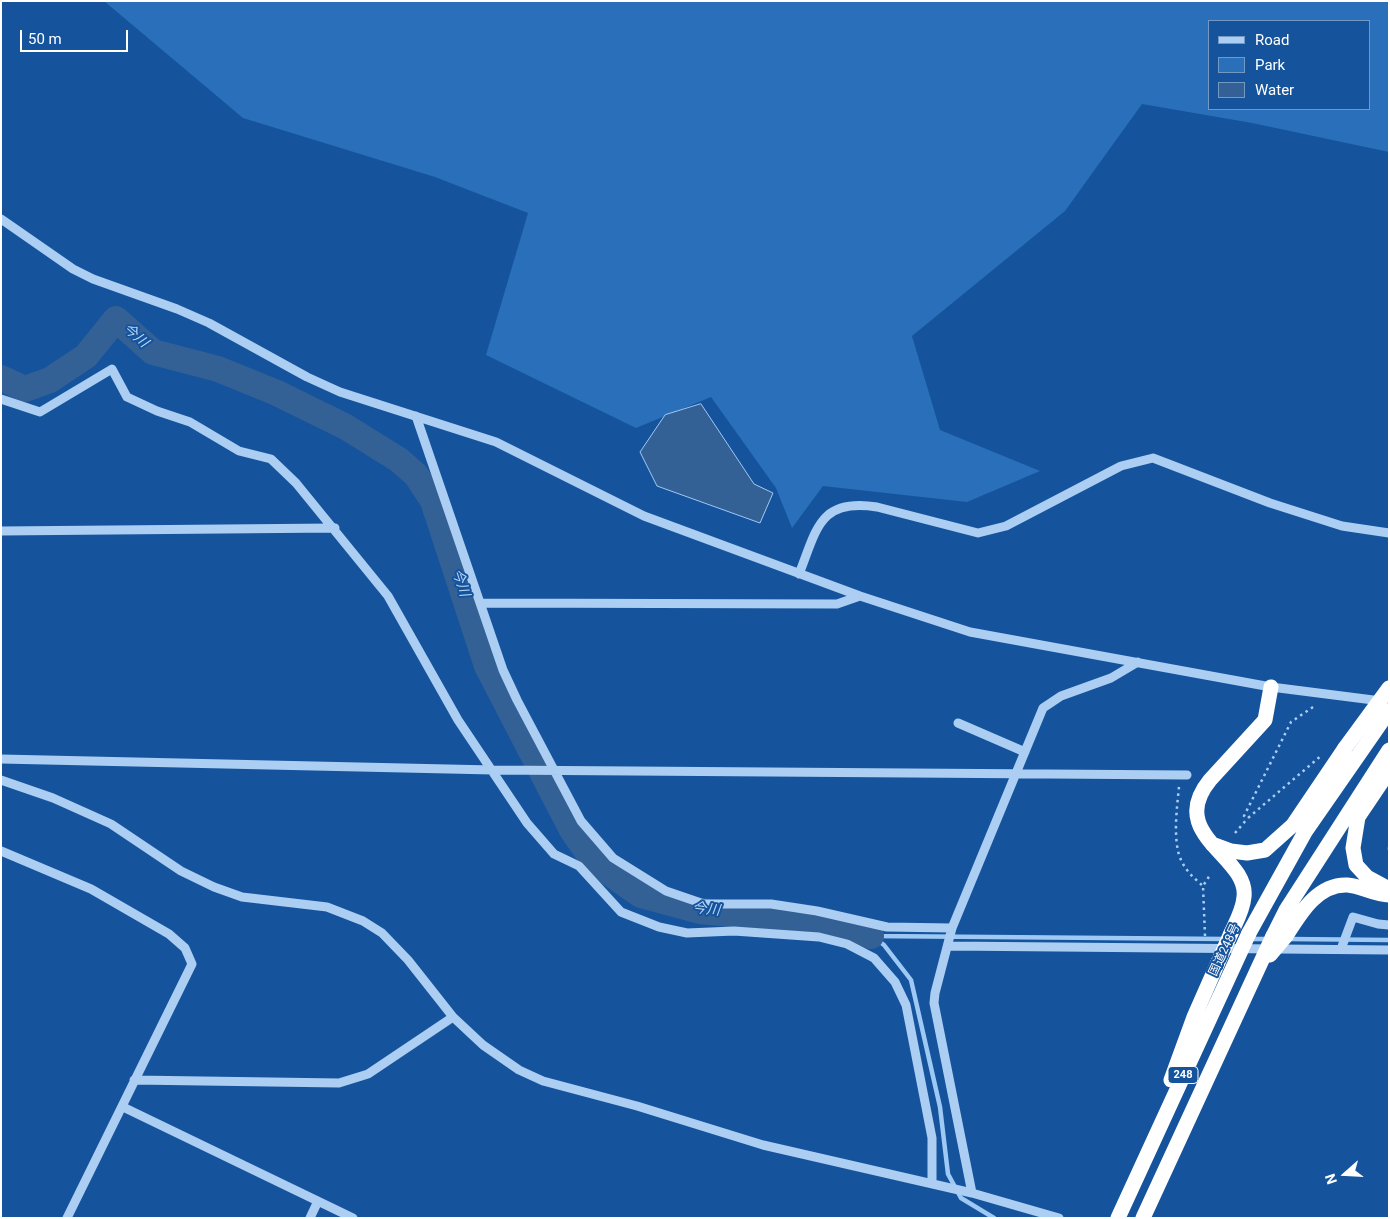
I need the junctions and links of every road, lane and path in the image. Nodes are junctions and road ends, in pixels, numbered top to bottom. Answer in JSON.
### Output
{"nodes":[{"id":1,"x":1,"y":219,"type":"edge"},
{"id":2,"x":1,"y":399,"type":"edge"},
{"id":3,"x":416,"y":416,"type":"junction"},
{"id":4,"x":335,"y":528,"type":"junction"},
{"id":5,"x":1,"y":531,"type":"edge"},
{"id":6,"x":1389,"y":533,"type":"edge"},
{"id":7,"x":799,"y":574,"type":"junction"},
{"id":8,"x":860,"y":596,"type":"junction"},
{"id":9,"x":480,"y":603,"type":"junction"},
{"id":10,"x":1138,"y":662,"type":"junction"},
{"id":11,"x":1271,"y":687,"type":"junction"},
{"id":12,"x":1389,"y":688,"type":"edge"},
{"id":13,"x":1389,"y":702,"type":"edge"},
{"id":14,"x":1313,"y":707,"type":"dead end"},
{"id":15,"x":1389,"y":710,"type":"edge"},
{"id":16,"x":958,"y":723,"type":"dead end"},
{"id":17,"x":1327,"y":750,"type":"dead end"},
{"id":18,"x":1389,"y":750,"type":"edge"},
{"id":19,"x":1026,"y":752,"type":"junction"},
{"id":20,"x":1,"y":759,"type":"edge"},
{"id":21,"x":493,"y":770,"type":"junction"},
{"id":22,"x":552,"y":770,"type":"junction"},
{"id":23,"x":1389,"y":771,"type":"edge"},
{"id":24,"x":1017,"y":773,"type":"junction"},
{"id":25,"x":1187,"y":775,"type":"joint"},
{"id":26,"x":1,"y":780,"type":"edge"},
{"id":27,"x":1248,"y":818,"type":"junction"},
{"id":28,"x":1235,"y":834,"type":"dead end"},
{"id":29,"x":1211,"y":843,"type":"junction"},
{"id":30,"x":1,"y":851,"type":"edge"},
{"id":31,"x":1210,"y":875,"type":"dead end"},
{"id":32,"x":1203,"y":886,"type":"junction"},
{"id":33,"x":1389,"y":889,"type":"edge"},
{"id":34,"x":1389,"y":895,"type":"edge"},
{"id":35,"x":1389,"y":925,"type":"edge"},
{"id":36,"x":952,"y":928,"type":"junction"},
{"id":37,"x":1205,"y":932,"type":"dead end"},
{"id":38,"x":1280,"y":936,"type":"junction"},
{"id":39,"x":948,"y":946,"type":"junction"},
{"id":40,"x":1341,"y":949,"type":"junction"},
{"id":41,"x":1389,"y":950,"type":"edge"},
{"id":42,"x":453,"y":1017,"type":"junction"},
{"id":43,"x":134,"y":1080,"type":"junction"},
{"id":44,"x":123,"y":1107,"type":"junction"},
{"id":45,"x":932,"y":1184,"type":"junction"},
{"id":46,"x":1131,"y":1190,"type":"junction"},
{"id":47,"x":972,"y":1193,"type":"junction"},
{"id":48,"x":318,"y":1201,"type":"junction"},
{"id":49,"x":67,"y":1218,"type":"edge"},
{"id":50,"x":310,"y":1218,"type":"edge"},
{"id":51,"x":353,"y":1218,"type":"edge"},
{"id":52,"x":1059,"y":1218,"type":"edge"},
{"id":53,"x":1118,"y":1218,"type":"edge"},
{"id":54,"x":1143,"y":1218,"type":"edge"}],
"edges":[{"from":1,"to":3,"type":"street"},
{"from":2,"to":4,"type":"street"},
{"from":3,"to":7,"type":"street"},
{"from":3,"to":9,"type":"street"},
{"from":4,"to":5,"type":"street"},
{"from":4,"to":21,"type":"street"},
{"from":6,"to":7,"type":"street"},
{"from":7,"to":8,"type":"street"},
{"from":8,"to":9,"type":"street"},
{"from":8,"to":10,"type":"street"},
{"from":9,"to":22,"type":"street"},
{"from":10,"to":11,"type":"street"},
{"from":10,"to":19,"type":"street"},
{"from":11,"to":13,"type":"street"},
{"from":11,"to":29,"type":"highway"},
{"from":12,"to":29,"type":"highway","bridge":true},
{"from":14,"to":27,"type":"path"},
{"from":15,"to":46,"type":"highway","name":"国道248号","number":"248","bridge":true},
{"from":16,"to":19,"type":"street"},
{"from":17,"to":27,"type":"path"},
{"from":18,"to":38,"type":"highway","number":"248"},
{"from":19,"to":24,"type":"street"},
{"from":20,"to":21,"type":"street"},
{"from":21,"to":22,"type":"street"},
{"from":21,"to":45,"type":"street"},
{"from":22,"to":24,"type":"street"},
{"from":22,"to":36,"type":"street"},
{"from":23,"to":33,"type":"highway"},
{"from":24,"to":25,"type":"street"},
{"from":24,"to":36,"type":"street"},
{"from":25,"to":32,"type":"path"},
{"from":26,"to":42,"type":"street"},
{"from":27,"to":28,"type":"path"},
{"from":29,"to":46,"type":"highway","bridge":true},
{"from":30,"to":43,"type":"street"},
{"from":31,"to":32,"type":"path"},
{"from":32,"to":37,"type":"path"},
{"from":34,"to":38,"type":"highway"},
{"from":35,"to":40,"type":"street"},
{"from":36,"to":39,"type":"street"},
{"from":38,"to":54,"type":"highway","number":"248","bridge":true},
{"from":39,"to":40,"type":"street"},
{"from":39,"to":47,"type":"street"},
{"from":40,"to":41,"type":"street"},
{"from":42,"to":43,"type":"street"},
{"from":42,"to":45,"type":"street"},
{"from":43,"to":44,"type":"street"},
{"from":44,"to":48,"type":"street"},
{"from":44,"to":49,"type":"street"},
{"from":45,"to":47,"type":"street"},
{"from":46,"to":53,"type":"highway","name":"国道248号","number":"248","bridge":true},
{"from":47,"to":52,"type":"street"},
{"from":48,"to":50,"type":"street"},
{"from":48,"to":51,"type":"street"}]}
